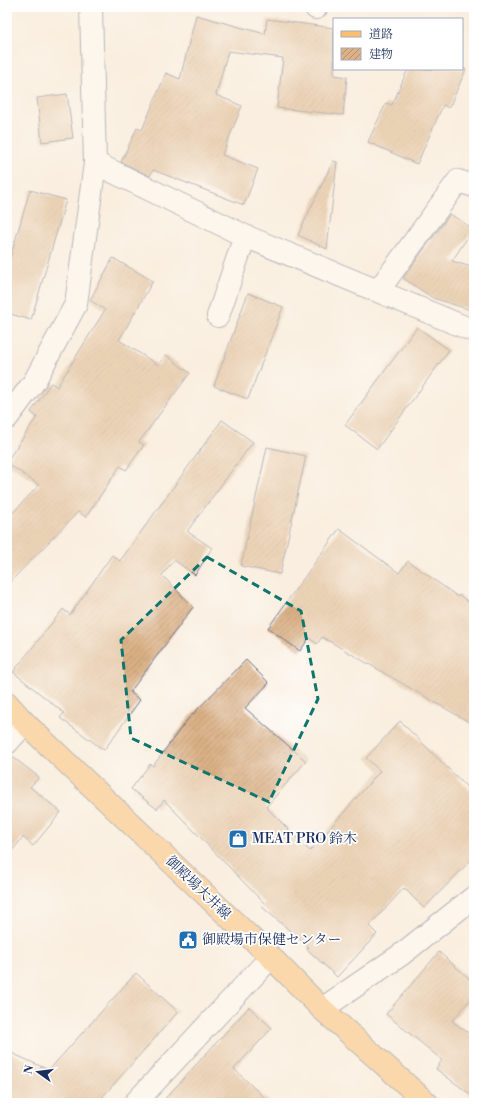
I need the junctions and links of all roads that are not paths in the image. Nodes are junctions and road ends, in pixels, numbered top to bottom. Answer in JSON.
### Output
{"nodes":[{"id":1,"x":91,"y":7,"type":"edge"},
{"id":2,"x":95,"y":163,"type":"junction"},
{"id":3,"x":474,"y":186,"type":"edge"},
{"id":4,"x":245,"y":236,"type":"junction"},
{"id":5,"x":378,"y":291,"type":"junction"},
{"id":6,"x":218,"y":316,"type":"dead end"},
{"id":7,"x":474,"y":331,"type":"edge"},
{"id":8,"x":7,"y":418,"type":"edge"},
{"id":9,"x":7,"y":703,"type":"edge"},
{"id":10,"x":25,"y":723,"type":"junction"},
{"id":11,"x":7,"y":743,"type":"edge"},
{"id":12,"x":474,"y":897,"type":"edge"},
{"id":13,"x":271,"y":957,"type":"junction"},
{"id":14,"x":322,"y":1009,"type":"junction"},
{"id":15,"x":135,"y":1103,"type":"edge"},
{"id":16,"x":427,"y":1103,"type":"edge"}],
"edges":[{"from":1,"to":2,"type":"street"},
{"from":2,"to":4,"type":"street"},
{"from":2,"to":8,"type":"street"},
{"from":3,"to":5,"type":"street"},
{"from":4,"to":5,"type":"street"},
{"from":4,"to":6,"type":"street"},
{"from":5,"to":7,"type":"street"},
{"from":9,"to":10,"type":"main road","name":"御殿場大井線"},
{"from":10,"to":11,"type":"street"},
{"from":10,"to":13,"type":"main road","name":"御殿場大井線"},
{"from":12,"to":14,"type":"street"},
{"from":13,"to":14,"type":"main road","name":"御殿場大井線"},
{"from":13,"to":15,"type":"street"},
{"from":14,"to":16,"type":"main road","name":"御殿場大井線"}]}
